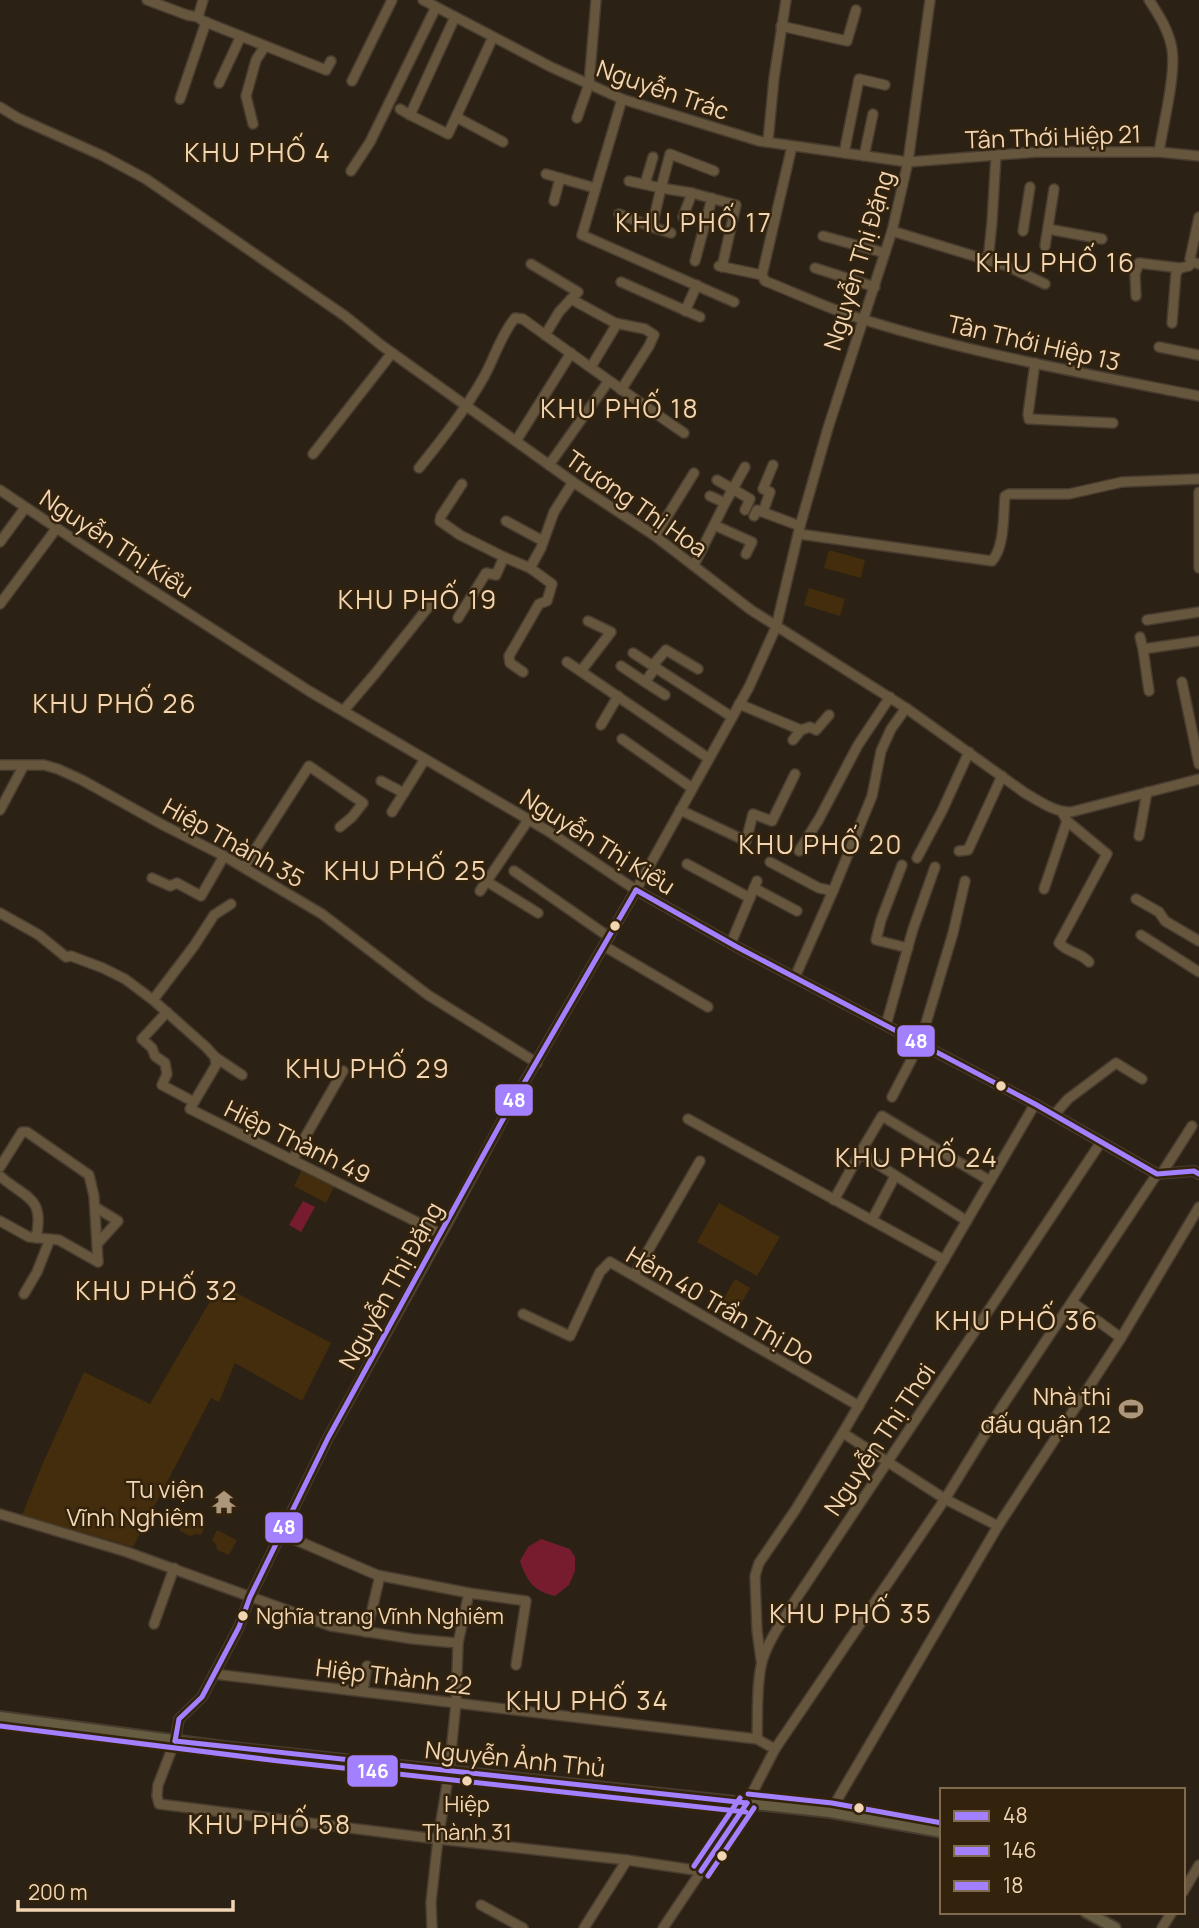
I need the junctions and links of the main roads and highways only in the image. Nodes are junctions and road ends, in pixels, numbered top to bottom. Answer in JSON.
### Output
{"nodes":[{"id":1,"x":0,"y":1717,"type":"edge"},
{"id":2,"x":940,"y":1832,"type":"edge"},
{"id":3,"x":1092,"y":1914,"type":"edge"},
{"id":4,"x":1115,"y":1928,"type":"edge"}],
"edges":[{"from":1,"to":2,"type":"main road","name":"Nguyễn Ảnh Thủ"},
{"from":3,"to":4,"type":"main road"}]}
